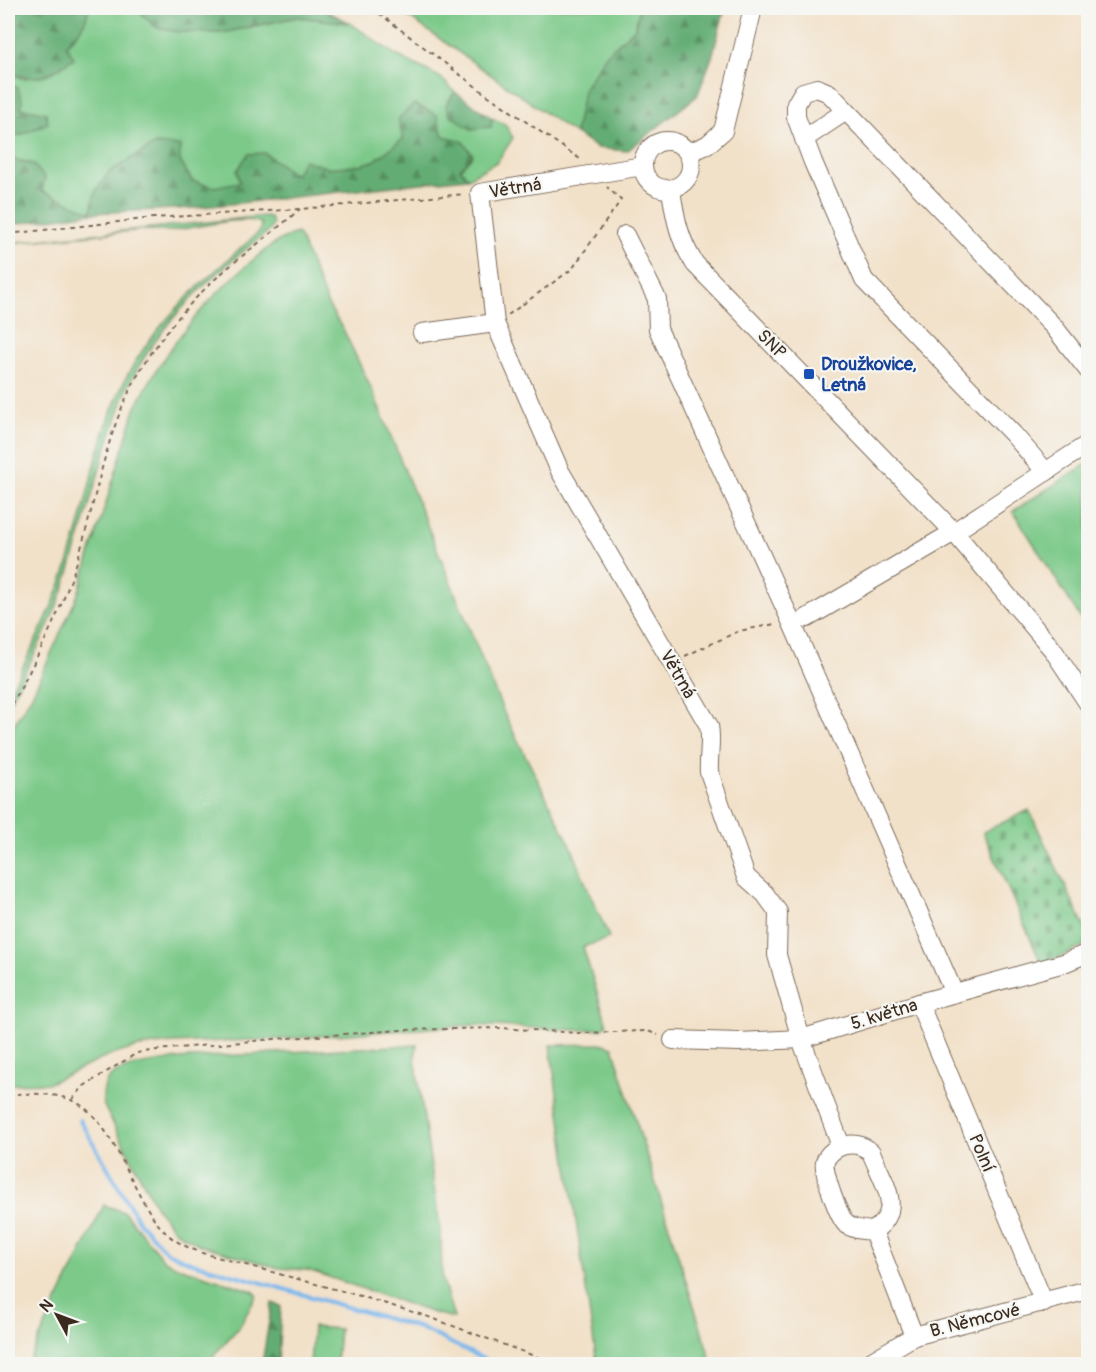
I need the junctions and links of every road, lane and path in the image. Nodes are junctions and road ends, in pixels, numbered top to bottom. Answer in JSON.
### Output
{"nodes":[{"id":1,"x":372,"y":8,"type":"edge"},
{"id":2,"x":753,"y":8,"type":"edge"},
{"id":3,"x":846,"y":111,"type":"junction"},
{"id":4,"x":804,"y":139,"type":"junction"},
{"id":5,"x":688,"y":153,"type":"junction"},
{"id":6,"x":643,"y":166,"type":"junction"},
{"id":7,"x":594,"y":175,"type":"junction"},
{"id":8,"x":671,"y":190,"type":"junction"},
{"id":9,"x":480,"y":193,"type":"junction"},
{"id":10,"x":300,"y":209,"type":"junction"},
{"id":11,"x":8,"y":234,"type":"edge"},
{"id":12,"x":625,"y":235,"type":"dead end"},
{"id":13,"x":495,"y":323,"type":"junction"},
{"id":14,"x":422,"y":333,"type":"dead end"},
{"id":15,"x":1089,"y":370,"type":"edge"},
{"id":16,"x":1089,"y":444,"type":"edge"},
{"id":17,"x":1046,"y":472,"type":"junction"},
{"id":18,"x":954,"y":532,"type":"junction"},
{"id":19,"x":799,"y":620,"type":"junction"},
{"id":20,"x":672,"y":662,"type":"junction"},
{"id":21,"x":1089,"y":703,"type":"edge"},
{"id":22,"x":8,"y":713,"type":"edge"},
{"id":23,"x":1089,"y":952,"type":"edge"},
{"id":24,"x":954,"y":993,"type":"junction"},
{"id":25,"x":919,"y":1003,"type":"junction"},
{"id":26,"x":801,"y":1039,"type":"junction"},
{"id":27,"x":673,"y":1040,"type":"joint"},
{"id":28,"x":8,"y":1094,"type":"edge"},
{"id":29,"x":72,"y":1100,"type":"junction"},
{"id":30,"x":841,"y":1146,"type":"junction"},
{"id":31,"x":873,"y":1231,"type":"junction"},
{"id":32,"x":1089,"y":1290,"type":"edge"},
{"id":33,"x":1044,"y":1303,"type":"junction"},
{"id":34,"x":914,"y":1336,"type":"junction"},
{"id":35,"x":556,"y":1365,"type":"edge"},
{"id":36,"x":867,"y":1365,"type":"edge"}],
"edges":[{"from":1,"to":7,"type":"path"},
{"from":2,"to":5,"type":"street"},
{"from":3,"to":4,"type":"street"},
{"from":3,"to":4,"type":"street"},
{"from":3,"to":15,"type":"street"},
{"from":4,"to":17,"type":"street"},
{"from":5,"to":6,"type":"street"},
{"from":5,"to":8,"type":"street"},
{"from":6,"to":7,"type":"street","name":"Větrná"},
{"from":6,"to":8,"type":"street"},
{"from":7,"to":9,"type":"street","name":"Větrná"},
{"from":7,"to":13,"type":"path"},
{"from":8,"to":18,"type":"street","name":"SNP"},
{"from":9,"to":10,"type":"path"},
{"from":9,"to":13,"type":"street","name":"Větrná"},
{"from":10,"to":11,"type":"path"},
{"from":10,"to":22,"type":"path"},
{"from":12,"to":19,"type":"street"},
{"from":13,"to":14,"type":"street"},
{"from":13,"to":20,"type":"street","name":"Větrná"},
{"from":16,"to":17,"type":"street"},
{"from":17,"to":18,"type":"street"},
{"from":18,"to":19,"type":"street"},
{"from":18,"to":21,"type":"street","name":"SNP"},
{"from":19,"to":20,"type":"path"},
{"from":19,"to":24,"type":"street"},
{"from":20,"to":26,"type":"street","name":"Větrná"},
{"from":23,"to":24,"type":"street","name":"5. května"},
{"from":24,"to":25,"type":"street","name":"5. května"},
{"from":25,"to":26,"type":"street","name":"5. května"},
{"from":25,"to":33,"type":"street","name":"Polní"},
{"from":26,"to":27,"type":"street","name":"5. května"},
{"from":26,"to":30,"type":"street"},
{"from":27,"to":29,"type":"path"},
{"from":28,"to":29,"type":"path"},
{"from":29,"to":35,"type":"path"},
{"from":30,"to":31,"type":"street"},
{"from":30,"to":31,"type":"street"},
{"from":31,"to":34,"type":"street"},
{"from":32,"to":33,"type":"street","name":"B. Němcové"},
{"from":33,"to":34,"type":"street","name":"B. Němcové"},
{"from":34,"to":36,"type":"street","name":"B. Němcové"}]}
